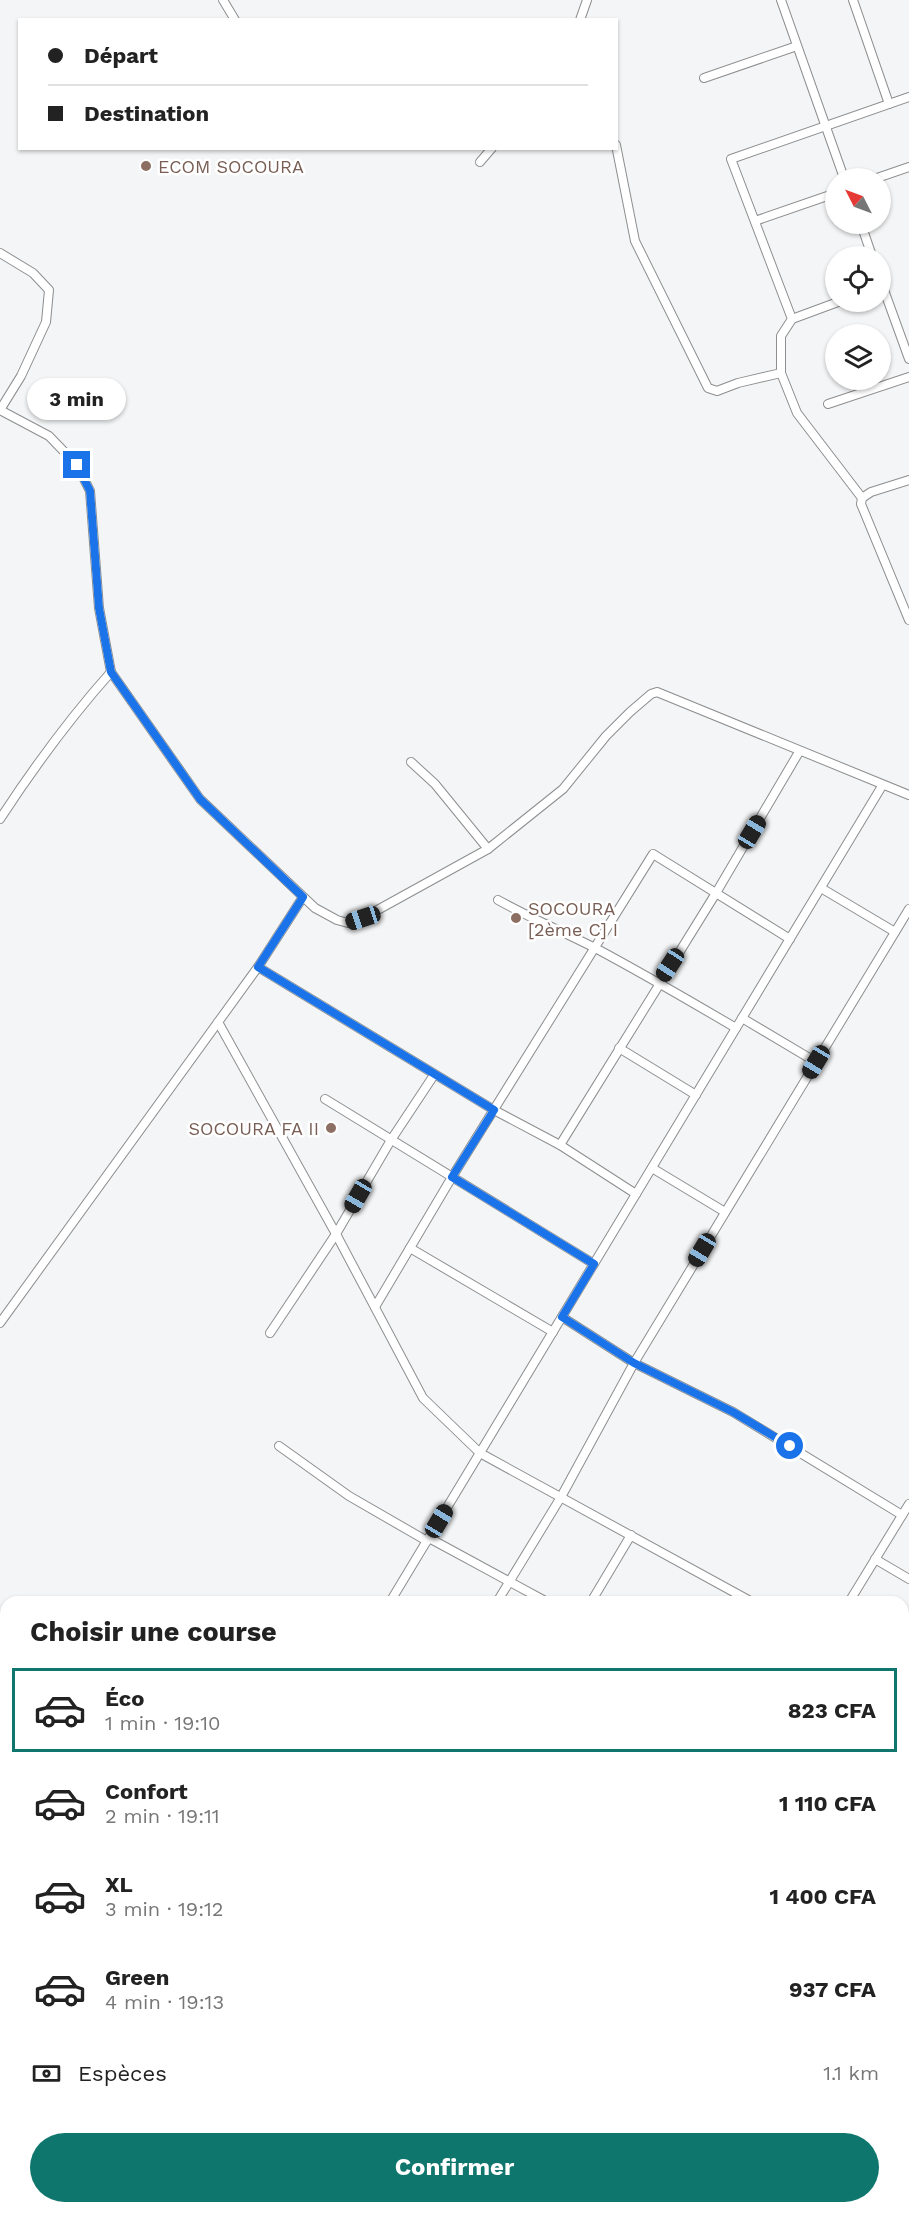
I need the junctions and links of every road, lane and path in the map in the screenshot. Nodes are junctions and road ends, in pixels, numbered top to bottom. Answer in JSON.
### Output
{"nodes":[{"id":1,"x":223,"y":0,"type":"edge"},
{"id":2,"x":587,"y":0,"type":"edge"},
{"id":3,"x":781,"y":0,"type":"edge"},
{"id":4,"x":853,"y":0,"type":"edge"},
{"id":5,"x":234,"y":18,"type":"edge"},
{"id":6,"x":581,"y":18,"type":"edge"},
{"id":7,"x":797,"y":46,"type":"junction"},
{"id":8,"x":704,"y":78,"type":"dead end"},
{"id":9,"x":909,"y":97,"type":"edge"},
{"id":10,"x":889,"y":104,"type":"junction"},
{"id":11,"x":826,"y":126,"type":"junction"},
{"id":12,"x":490,"y":150,"type":"edge"},
{"id":13,"x":617,"y":150,"type":"edge"},
{"id":14,"x":480,"y":162,"type":"dead end"},
{"id":15,"x":909,"y":167,"type":"edge"},
{"id":16,"x":841,"y":168,"type":"edge"},
{"id":17,"x":891,"y":173,"type":"edge"},
{"id":18,"x":825,"y":197,"type":"edge"},
{"id":19,"x":755,"y":221,"type":"junction"},
{"id":20,"x":0,"y":253,"type":"edge"},
{"id":21,"x":825,"y":307,"type":"edge"},
{"id":22,"x":891,"y":310,"type":"edge"},
{"id":23,"x":792,"y":319,"type":"junction"},
{"id":24,"x":909,"y":359,"type":"edge"},
{"id":25,"x":781,"y":373,"type":"junction"},
{"id":26,"x":909,"y":376,"type":"edge"},
{"id":27,"x":828,"y":404,"type":"dead end"},
{"id":28,"x":0,"y":410,"type":"edge"},
{"id":29,"x":909,"y":480,"type":"edge"},
{"id":30,"x":862,"y":498,"type":"junction"},
{"id":31,"x":909,"y":620,"type":"edge"},
{"id":32,"x":111,"y":672,"type":"junction"},
{"id":33,"x":799,"y":752,"type":"junction"},
{"id":34,"x":411,"y":762,"type":"dead end"},
{"id":35,"x":882,"y":786,"type":"junction"},
{"id":36,"x":909,"y":795,"type":"edge"},
{"id":37,"x":0,"y":819,"type":"edge"},
{"id":38,"x":488,"y":849,"type":"junction"},
{"id":39,"x":821,"y":888,"type":"junction"},
{"id":40,"x":716,"y":893,"type":"junction"},
{"id":41,"x":303,"y":897,"type":"junction"},
{"id":42,"x":498,"y":900,"type":"dead end"},
{"id":43,"x":907,"y":914,"type":"edge"},
{"id":44,"x":895,"y":932,"type":"junction"},
{"id":45,"x":790,"y":939,"type":"junction"},
{"id":46,"x":595,"y":948,"type":"junction"},
{"id":47,"x":258,"y":967,"type":"junction"},
{"id":48,"x":659,"y":982,"type":"junction"},
{"id":49,"x":742,"y":1018,"type":"junction"},
{"id":50,"x":218,"y":1022,"type":"junction"},
{"id":51,"x":736,"y":1028,"type":"junction"},
{"id":52,"x":619,"y":1048,"type":"junction"},
{"id":53,"x":816,"y":1062,"type":"junction"},
{"id":54,"x":434,"y":1074,"type":"junction"},
{"id":55,"x":696,"y":1095,"type":"junction"},
{"id":56,"x":325,"y":1099,"type":"dead end"},
{"id":57,"x":494,"y":1110,"type":"junction"},
{"id":58,"x":391,"y":1140,"type":"junction"},
{"id":59,"x":560,"y":1145,"type":"junction"},
{"id":60,"x":652,"y":1168,"type":"junction"},
{"id":61,"x":452,"y":1177,"type":"junction"},
{"id":62,"x":636,"y":1194,"type":"junction"},
{"id":63,"x":725,"y":1212,"type":"junction"},
{"id":64,"x":336,"y":1234,"type":"junction"},
{"id":65,"x":410,"y":1248,"type":"junction"},
{"id":66,"x":594,"y":1264,"type":"junction"},
{"id":67,"x":375,"y":1307,"type":"junction"},
{"id":68,"x":562,"y":1317,"type":"junction"},
{"id":69,"x":0,"y":1323,"type":"edge"},
{"id":70,"x":553,"y":1332,"type":"junction"},
{"id":71,"x":270,"y":1333,"type":"dead end"},
{"id":72,"x":634,"y":1363,"type":"junction"},
{"id":73,"x":279,"y":1446,"type":"dead end"},
{"id":74,"x":480,"y":1453,"type":"junction"},
{"id":75,"x":561,"y":1497,"type":"junction"},
{"id":76,"x":909,"y":1504,"type":"edge"},
{"id":77,"x":902,"y":1515,"type":"junction"},
{"id":78,"x":631,"y":1535,"type":"junction"},
{"id":79,"x":428,"y":1540,"type":"junction"},
{"id":80,"x":875,"y":1559,"type":"junction"},
{"id":81,"x":909,"y":1579,"type":"edge"},
{"id":82,"x":509,"y":1582,"type":"junction"},
{"id":83,"x":394,"y":1596,"type":"edge"},
{"id":84,"x":501,"y":1596,"type":"edge"},
{"id":85,"x":536,"y":1596,"type":"edge"},
{"id":86,"x":595,"y":1596,"type":"edge"},
{"id":87,"x":741,"y":1596,"type":"edge"},
{"id":88,"x":853,"y":1596,"type":"edge"}],
"edges":[{"from":1,"to":5,"type":"street"},
{"from":2,"to":6,"type":"street"},
{"from":3,"to":7,"type":"street"},
{"from":4,"to":10,"type":"street"},
{"from":7,"to":8,"type":"street"},
{"from":7,"to":11,"type":"street"},
{"from":9,"to":10,"type":"street"},
{"from":10,"to":11,"type":"street"},
{"from":11,"to":16,"type":"street"},
{"from":11,"to":19,"type":"street"},
{"from":12,"to":14,"type":"street"},
{"from":13,"to":25,"type":"street"},
{"from":15,"to":17,"type":"street"},
{"from":18,"to":19,"type":"street"},
{"from":19,"to":23,"type":"street"},
{"from":20,"to":28,"type":"street"},
{"from":21,"to":23,"type":"street"},
{"from":22,"to":24,"type":"street"},
{"from":23,"to":25,"type":"street"},
{"from":25,"to":30,"type":"street"},
{"from":26,"to":27,"type":"street"},
{"from":28,"to":32,"type":"street"},
{"from":29,"to":30,"type":"street"},
{"from":30,"to":31,"type":"street"},
{"from":32,"to":37,"type":"street"},
{"from":32,"to":41,"type":"street"},
{"from":33,"to":35,"type":"street"},
{"from":33,"to":38,"type":"street"},
{"from":33,"to":40,"type":"street"},
{"from":34,"to":38,"type":"street"},
{"from":35,"to":36,"type":"street"},
{"from":35,"to":39,"type":"street"},
{"from":38,"to":41,"type":"street"},
{"from":39,"to":44,"type":"street"},
{"from":39,"to":45,"type":"street"},
{"from":40,"to":45,"type":"street"},
{"from":40,"to":46,"type":"street"},
{"from":40,"to":48,"type":"street"},
{"from":41,"to":47,"type":"street"},
{"from":42,"to":46,"type":"street"},
{"from":43,"to":44,"type":"street"},
{"from":44,"to":53,"type":"street"},
{"from":45,"to":49,"type":"street"},
{"from":46,"to":48,"type":"street"},
{"from":46,"to":57,"type":"street"},
{"from":47,"to":50,"type":"street"},
{"from":47,"to":54,"type":"street"},
{"from":48,"to":51,"type":"street"},
{"from":48,"to":52,"type":"street"},
{"from":49,"to":51,"type":"street"},
{"from":49,"to":53,"type":"street"},
{"from":50,"to":64,"type":"street"},
{"from":50,"to":69,"type":"street"},
{"from":51,"to":55,"type":"street"},
{"from":52,"to":55,"type":"street"},
{"from":52,"to":59,"type":"street"},
{"from":53,"to":63,"type":"street"},
{"from":54,"to":57,"type":"street"},
{"from":54,"to":58,"type":"street"},
{"from":55,"to":60,"type":"street"},
{"from":56,"to":58,"type":"street"},
{"from":57,"to":59,"type":"street"},
{"from":57,"to":61,"type":"street"},
{"from":58,"to":61,"type":"street"},
{"from":58,"to":64,"type":"street"},
{"from":59,"to":62,"type":"street"},
{"from":60,"to":62,"type":"street"},
{"from":60,"to":63,"type":"street"},
{"from":61,"to":65,"type":"street"},
{"from":61,"to":66,"type":"street"},
{"from":62,"to":66,"type":"street"},
{"from":63,"to":72,"type":"street"},
{"from":64,"to":67,"type":"street"},
{"from":64,"to":71,"type":"street"},
{"from":65,"to":67,"type":"street"},
{"from":65,"to":70,"type":"street"},
{"from":66,"to":68,"type":"street"},
{"from":67,"to":74,"type":"street"},
{"from":68,"to":70,"type":"street"},
{"from":68,"to":72,"type":"street"},
{"from":70,"to":74,"type":"street"},
{"from":72,"to":75,"type":"street"},
{"from":72,"to":77,"type":"street"},
{"from":73,"to":79,"type":"street"},
{"from":74,"to":75,"type":"street"},
{"from":74,"to":79,"type":"street"},
{"from":75,"to":78,"type":"street"},
{"from":75,"to":82,"type":"street"},
{"from":76,"to":77,"type":"street"},
{"from":77,"to":80,"type":"street"},
{"from":78,"to":86,"type":"street"},
{"from":78,"to":87,"type":"street"},
{"from":79,"to":82,"type":"street"},
{"from":79,"to":83,"type":"street"},
{"from":80,"to":81,"type":"street"},
{"from":80,"to":88,"type":"street"},
{"from":82,"to":84,"type":"street"},
{"from":82,"to":85,"type":"street"}]}
